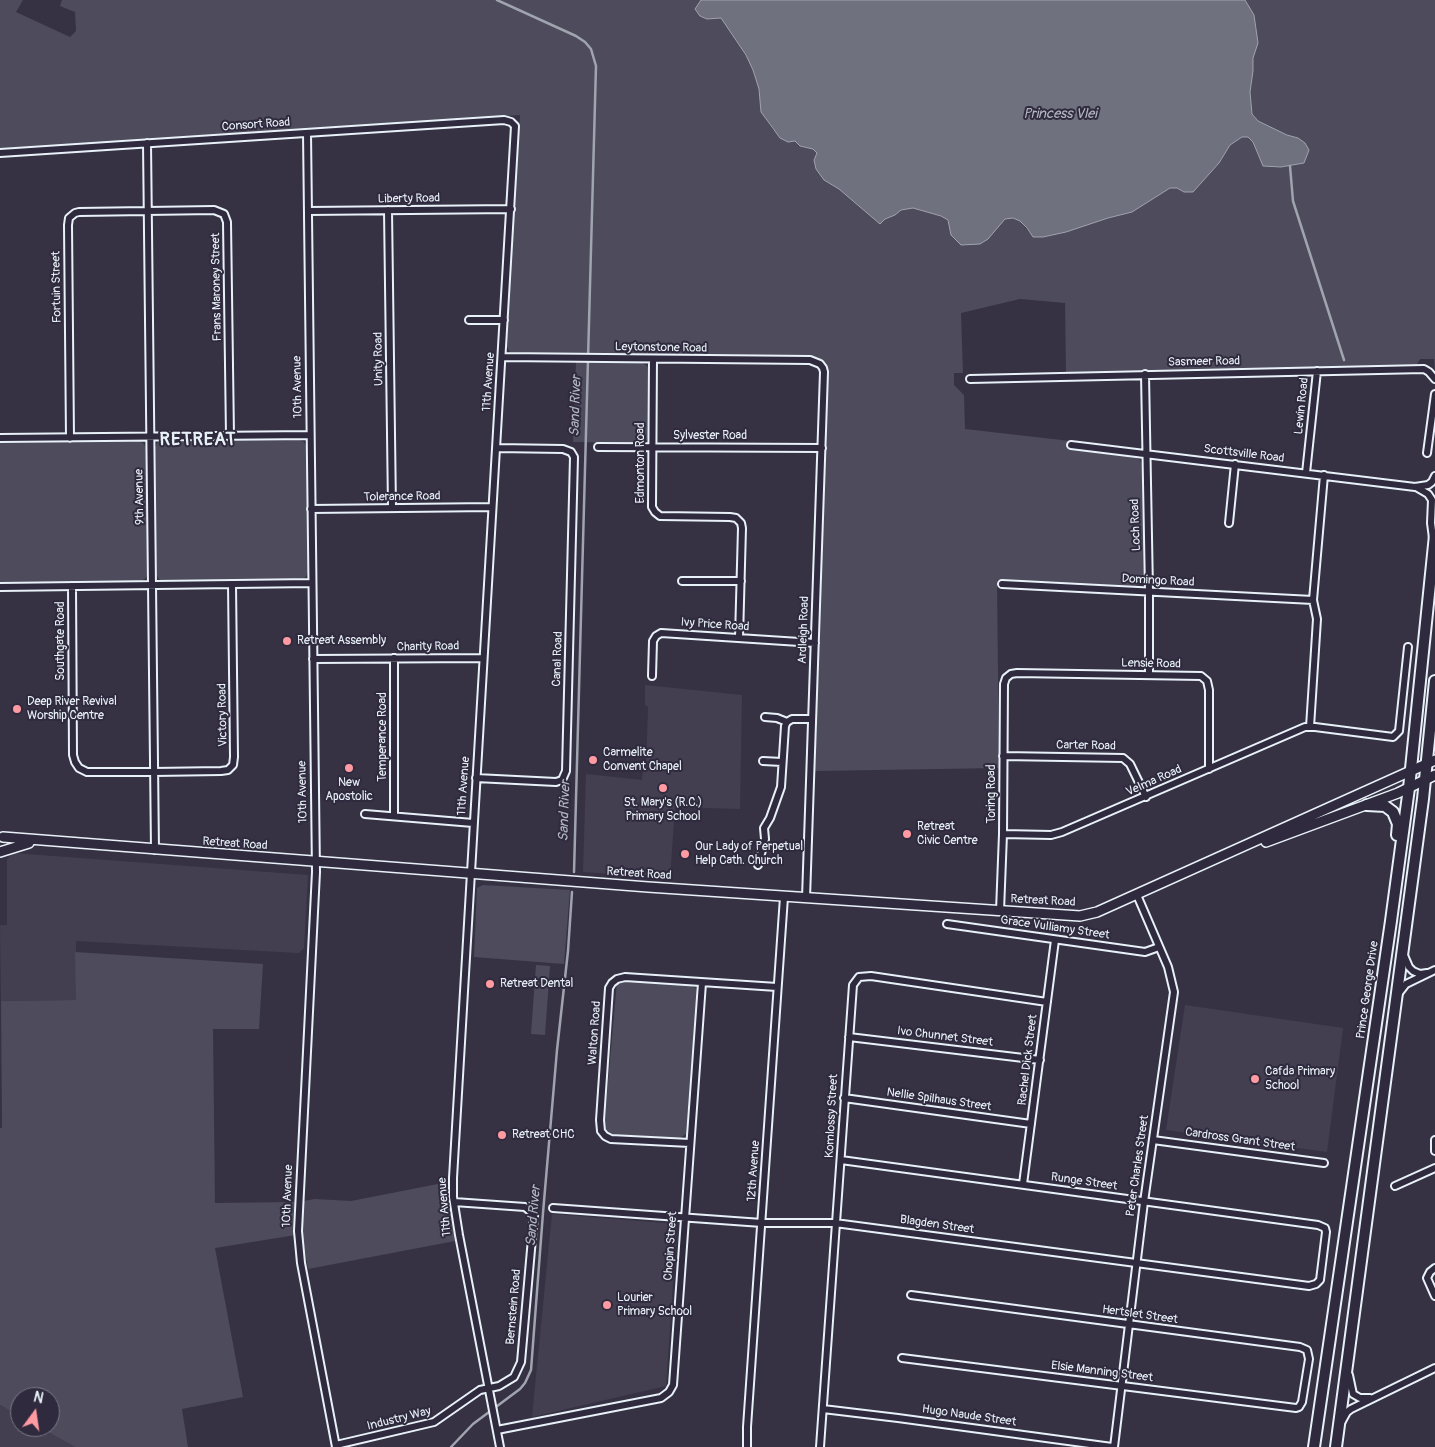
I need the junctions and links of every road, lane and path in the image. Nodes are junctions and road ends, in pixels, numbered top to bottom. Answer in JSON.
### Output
{"nodes":[{"id":1,"x":513,"y":123,"type":"joint"},
{"id":2,"x":307,"y":133,"type":"junction"},
{"id":3,"x":147,"y":144,"type":"junction"},
{"id":4,"x":0,"y":153,"type":"edge"},
{"id":5,"x":511,"y":209,"type":"junction"},
{"id":6,"x":388,"y":210,"type":"junction"},
{"id":7,"x":308,"y":211,"type":"junction"},
{"id":8,"x":148,"y":212,"type":"junction"},
{"id":9,"x":469,"y":320,"type":"dead end"},
{"id":10,"x":504,"y":320,"type":"junction"},
{"id":11,"x":502,"y":357,"type":"junction"},
{"id":12,"x":652,"y":359,"type":"junction"},
{"id":13,"x":820,"y":364,"type":"joint"},
{"id":14,"x":1317,"y":371,"type":"junction"},
{"id":15,"x":1144,"y":374,"type":"junction"},
{"id":16,"x":970,"y":379,"type":"dead end"},
{"id":17,"x":1435,"y":379,"type":"edge"},
{"id":18,"x":1435,"y":394,"type":"edge"},
{"id":19,"x":310,"y":435,"type":"junction"},
{"id":20,"x":230,"y":436,"type":"junction"},
{"id":21,"x":150,"y":437,"type":"junction"},
{"id":22,"x":0,"y":438,"type":"edge"},
{"id":23,"x":70,"y":438,"type":"junction"},
{"id":24,"x":1071,"y":445,"type":"dead end"},
{"id":25,"x":598,"y":446,"type":"dead end"},
{"id":26,"x":652,"y":447,"type":"junction"},
{"id":27,"x":496,"y":448,"type":"junction"},
{"id":28,"x":822,"y":448,"type":"junction"},
{"id":29,"x":1427,"y":453,"type":"dead end"},
{"id":30,"x":1145,"y":454,"type":"junction"},
{"id":31,"x":1235,"y":464,"type":"junction"},
{"id":32,"x":1306,"y":473,"type":"junction"},
{"id":33,"x":1324,"y":475,"type":"junction"},
{"id":34,"x":1435,"y":476,"type":"edge"},
{"id":35,"x":1415,"y":487,"type":"junction"},
{"id":36,"x":492,"y":507,"type":"junction"},
{"id":37,"x":392,"y":508,"type":"junction"},
{"id":38,"x":311,"y":509,"type":"junction"},
{"id":39,"x":1229,"y":523,"type":"dead end"},
{"id":40,"x":1434,"y":540,"type":"edge"},
{"id":41,"x":682,"y":581,"type":"dead end"},
{"id":42,"x":741,"y":581,"type":"junction"},
{"id":43,"x":312,"y":583,"type":"junction"},
{"id":44,"x":232,"y":584,"type":"junction"},
{"id":45,"x":1002,"y":584,"type":"dead end"},
{"id":46,"x":152,"y":585,"type":"junction"},
{"id":47,"x":72,"y":586,"type":"junction"},
{"id":48,"x":0,"y":587,"type":"edge"},
{"id":49,"x":1149,"y":591,"type":"junction"},
{"id":50,"x":1313,"y":600,"type":"junction"},
{"id":51,"x":739,"y":638,"type":"junction"},
{"id":52,"x":815,"y":643,"type":"junction"},
{"id":53,"x":1408,"y":648,"type":"dead end"},
{"id":54,"x":394,"y":658,"type":"junction"},
{"id":55,"x":483,"y":658,"type":"junction"},
{"id":56,"x":313,"y":659,"type":"junction"},
{"id":57,"x":1149,"y":675,"type":"junction"},
{"id":58,"x":652,"y":676,"type":"dead end"},
{"id":59,"x":1006,"y":678,"type":"joint"},
{"id":60,"x":1435,"y":681,"type":"edge"},
{"id":61,"x":765,"y":717,"type":"dead end"},
{"id":62,"x":812,"y":719,"type":"junction"},
{"id":63,"x":787,"y":722,"type":"junction"},
{"id":64,"x":1310,"y":727,"type":"junction"},
{"id":65,"x":1003,"y":756,"type":"junction"},
{"id":66,"x":763,"y":761,"type":"dead end"},
{"id":67,"x":782,"y":762,"type":"junction"},
{"id":68,"x":1431,"y":762,"type":"edge"},
{"id":69,"x":1209,"y":769,"type":"junction"},
{"id":70,"x":1411,"y":771,"type":"junction"},
{"id":71,"x":154,"y":772,"type":"junction"},
{"id":72,"x":1435,"y":775,"type":"edge"},
{"id":73,"x":476,"y":778,"type":"junction"},
{"id":74,"x":1425,"y":780,"type":"junction"},
{"id":75,"x":1409,"y":788,"type":"junction"},
{"id":76,"x":1146,"y":797,"type":"junction"},
{"id":77,"x":1367,"y":805,"type":"junction"},
{"id":78,"x":365,"y":814,"type":"dead end"},
{"id":79,"x":394,"y":816,"type":"junction"},
{"id":80,"x":473,"y":823,"type":"junction"},
{"id":81,"x":1003,"y":834,"type":"junction"},
{"id":82,"x":1,"y":836,"type":"edge"},
{"id":83,"x":39,"y":841,"type":"junction"},
{"id":84,"x":154,"y":850,"type":"junction"},
{"id":85,"x":1,"y":851,"type":"edge"},
{"id":86,"x":1226,"y":856,"type":"junction"},
{"id":87,"x":316,"y":863,"type":"junction"},
{"id":88,"x":758,"y":865,"type":"dead end"},
{"id":89,"x":470,"y":873,"type":"junction"},
{"id":90,"x":1137,"y":895,"type":"junction"},
{"id":91,"x":784,"y":896,"type":"junction"},
{"id":92,"x":806,"y":898,"type":"junction"},
{"id":93,"x":1000,"y":911,"type":"junction"},
{"id":94,"x":1391,"y":921,"type":"junction"},
{"id":95,"x":947,"y":924,"type":"dead end"},
{"id":96,"x":1055,"y":940,"type":"junction"},
{"id":97,"x":1159,"y":947,"type":"junction"},
{"id":98,"x":1402,"y":950,"type":"junction"},
{"id":99,"x":1434,"y":971,"type":"edge"},
{"id":100,"x":702,"y":983,"type":"junction"},
{"id":101,"x":777,"y":987,"type":"junction"},
{"id":102,"x":1396,"y":996,"type":"junction"},
{"id":103,"x":1047,"y":1002,"type":"junction"},
{"id":104,"x":848,"y":1037,"type":"junction"},
{"id":105,"x":1040,"y":1060,"type":"junction"},
{"id":106,"x":844,"y":1098,"type":"junction"},
{"id":107,"x":1031,"y":1124,"type":"junction"},
{"id":108,"x":1153,"y":1140,"type":"junction"},
{"id":109,"x":1435,"y":1140,"type":"edge"},
{"id":110,"x":690,"y":1143,"type":"junction"},
{"id":111,"x":1435,"y":1151,"type":"edge"},
{"id":112,"x":841,"y":1160,"type":"junction"},
{"id":113,"x":1324,"y":1163,"type":"dead end"},
{"id":114,"x":1435,"y":1168,"type":"edge"},
{"id":115,"x":1023,"y":1184,"type":"junction"},
{"id":116,"x":1396,"y":1186,"type":"dead end"},
{"id":117,"x":454,"y":1202,"type":"junction"},
{"id":118,"x":1144,"y":1202,"type":"junction"},
{"id":119,"x":553,"y":1208,"type":"dead end"},
{"id":120,"x":684,"y":1217,"type":"junction"},
{"id":121,"x":762,"y":1222,"type":"junction"},
{"id":122,"x":835,"y":1223,"type":"junction"},
{"id":123,"x":1137,"y":1263,"type":"junction"},
{"id":124,"x":1435,"y":1268,"type":"edge"},
{"id":125,"x":1316,"y":1284,"type":"joint"},
{"id":126,"x":911,"y":1296,"type":"dead end"},
{"id":127,"x":1435,"y":1296,"type":"edge"},
{"id":128,"x":1129,"y":1325,"type":"junction"},
{"id":129,"x":902,"y":1358,"type":"dead end"},
{"id":130,"x":1347,"y":1366,"type":"junction"},
{"id":131,"x":1435,"y":1368,"type":"edge"},
{"id":132,"x":1123,"y":1386,"type":"junction"},
{"id":133,"x":489,"y":1392,"type":"junction"},
{"id":134,"x":1371,"y":1398,"type":"junction"},
{"id":135,"x":1299,"y":1407,"type":"joint"},
{"id":136,"x":823,"y":1409,"type":"junction"},
{"id":137,"x":1339,"y":1429,"type":"junction"},
{"id":138,"x":497,"y":1430,"type":"junction"},
{"id":139,"x":336,"y":1446,"type":"edge"},
{"id":140,"x":500,"y":1447,"type":"edge"},
{"id":141,"x":747,"y":1447,"type":"edge"},
{"id":142,"x":820,"y":1447,"type":"edge"},
{"id":143,"x":1113,"y":1447,"type":"edge"},
{"id":144,"x":1314,"y":1447,"type":"edge"},
{"id":145,"x":1336,"y":1447,"type":"edge"}],
"edges":[{"from":1,"to":2,"type":"street","name":"Consort Road"},
{"from":1,"to":5,"type":"street","name":"11th Avenue"},
{"from":2,"to":3,"type":"street","name":"Consort Road"},
{"from":2,"to":7,"type":"street","name":"10th Avenue"},
{"from":3,"to":4,"type":"street","name":"Consort Road"},
{"from":3,"to":8,"type":"street","name":"9th Avenue"},
{"from":5,"to":6,"type":"street","name":"Liberty Road"},
{"from":5,"to":10,"type":"street","name":"11th Avenue"},
{"from":6,"to":7,"type":"street","name":"Liberty Road"},
{"from":6,"to":37,"type":"street","name":"Unity Road"},
{"from":7,"to":19,"type":"street","name":"10th Avenue"},
{"from":8,"to":20,"type":"street","name":"Frans Maroney Street"},
{"from":8,"to":21,"type":"street","name":"9th Avenue"},
{"from":8,"to":23,"type":"street","name":"Fortuin Street"},
{"from":9,"to":10,"type":"street"},
{"from":10,"to":11,"type":"street","name":"11th Avenue"},
{"from":11,"to":12,"type":"street","name":"Leytonstone Road"},
{"from":11,"to":27,"type":"street","name":"11th Avenue"},
{"from":12,"to":13,"type":"street","name":"Leytonstone Road"},
{"from":12,"to":26,"type":"street","name":"Edmonton Road"},
{"from":13,"to":28,"type":"street","name":"Ardleigh Road"},
{"from":14,"to":15,"type":"street","name":"Sasmeer Road"},
{"from":14,"to":17,"type":"street","name":"Sasmeer Road"},
{"from":14,"to":32,"type":"street","name":"Lewin Road"},
{"from":15,"to":16,"type":"street","name":"Sasmeer Road"},
{"from":15,"to":30,"type":"street","name":"Loch Road"},
{"from":18,"to":29,"type":"street"},
{"from":19,"to":20,"type":"street"},
{"from":19,"to":38,"type":"street","name":"10th Avenue"},
{"from":20,"to":21,"type":"street"},
{"from":21,"to":23,"type":"street"},
{"from":21,"to":46,"type":"street","name":"9th Avenue"},
{"from":22,"to":23,"type":"street"},
{"from":24,"to":30,"type":"street","name":"Scottsville Road"},
{"from":25,"to":26,"type":"street","name":"Sylvester Road"},
{"from":26,"to":28,"type":"street","name":"Sylvester Road"},
{"from":26,"to":42,"type":"street","name":"Edmonton Road"},
{"from":27,"to":36,"type":"street","name":"11th Avenue"},
{"from":27,"to":73,"type":"street","name":"Canal Road"},
{"from":28,"to":52,"type":"street","name":"Ardleigh Road"},
{"from":30,"to":31,"type":"street","name":"Scottsville Road"},
{"from":30,"to":49,"type":"street","name":"Loch Road"},
{"from":31,"to":32,"type":"street","name":"Scottsville Road"},
{"from":31,"to":39,"type":"street"},
{"from":32,"to":33,"type":"street","name":"Scottsville Road"},
{"from":33,"to":35,"type":"street","name":"Scottsville Road"},
{"from":33,"to":50,"type":"street"},
{"from":34,"to":35,"type":"street"},
{"from":35,"to":40,"type":"street"},
{"from":36,"to":37,"type":"street","name":"Tolerance Road"},
{"from":36,"to":55,"type":"street","name":"11th Avenue"},
{"from":37,"to":38,"type":"street","name":"Tolerance Road"},
{"from":38,"to":43,"type":"street","name":"10th Avenue"},
{"from":40,"to":70,"type":"main road","name":"Prince George Drive"},
{"from":41,"to":42,"type":"street"},
{"from":42,"to":51,"type":"street","name":"Edmonton Road"},
{"from":43,"to":44,"type":"street"},
{"from":43,"to":56,"type":"street","name":"10th Avenue"},
{"from":44,"to":46,"type":"street"},
{"from":44,"to":71,"type":"street","name":"Victory Road"},
{"from":45,"to":49,"type":"street","name":"Domingo Road"},
{"from":46,"to":47,"type":"street","name":"Southgate Road"},
{"from":46,"to":71,"type":"street","name":"9th Avenue"},
{"from":47,"to":48,"type":"street","name":"Southgate Road"},
{"from":47,"to":71,"type":"street","name":"Southgate Road"},
{"from":49,"to":50,"type":"street","name":"Domingo Road"},
{"from":49,"to":57,"type":"street","name":"Loch Road"},
{"from":50,"to":64,"type":"street"},
{"from":51,"to":52,"type":"street","name":"Ivy Price Road"},
{"from":51,"to":58,"type":"street","name":"Ivy Price Road"},
{"from":52,"to":62,"type":"street","name":"Ardleigh Road"},
{"from":53,"to":64,"type":"street","name":"Velma Road"},
{"from":54,"to":55,"type":"street","name":"Charity Road"},
{"from":54,"to":56,"type":"street","name":"Charity Road"},
{"from":54,"to":79,"type":"street","name":"Temperance Road"},
{"from":55,"to":73,"type":"street","name":"11th Avenue"},
{"from":56,"to":87,"type":"street","name":"10th Avenue"},
{"from":57,"to":59,"type":"street","name":"Lensie Road"},
{"from":57,"to":69,"type":"street","name":"Lensie Road"},
{"from":59,"to":65,"type":"street","name":"Toring Road"},
{"from":60,"to":68,"type":"main road"},
{"from":61,"to":63,"type":"street"},
{"from":62,"to":63,"type":"street"},
{"from":62,"to":92,"type":"street","name":"Ardleigh Road"},
{"from":63,"to":67,"type":"street"},
{"from":64,"to":69,"type":"street","name":"Velma Road"},
{"from":65,"to":76,"type":"street","name":"Carter Road"},
{"from":65,"to":81,"type":"street","name":"Toring Road"},
{"from":66,"to":67,"type":"street"},
{"from":67,"to":88,"type":"street"},
{"from":68,"to":70,"type":"main road","name":"Retreat Road"},
{"from":68,"to":74,"type":"main road"},
{"from":69,"to":76,"type":"street","name":"Velma Road"},
{"from":70,"to":75,"type":"main road","name":"Prince George Drive"},
{"from":70,"to":86,"type":"main road","name":"Retreat Road"},
{"from":71,"to":84,"type":"street","name":"9th Avenue"},
{"from":72,"to":74,"type":"main road","name":"Retreat Road"},
{"from":73,"to":80,"type":"street","name":"11th Avenue"},
{"from":74,"to":75,"type":"main road","name":"Retreat Road"},
{"from":74,"to":98,"type":"main road"},
{"from":75,"to":77,"type":"main road","name":"Retreat Road"},
{"from":75,"to":94,"type":"main road","name":"Prince George Drive"},
{"from":76,"to":81,"type":"street","name":"Velma Road"},
{"from":77,"to":86,"type":"main road","name":"Retreat Road"},
{"from":77,"to":94,"type":"main road"},
{"from":78,"to":79,"type":"street"},
{"from":79,"to":80,"type":"street"},
{"from":80,"to":89,"type":"street","name":"11th Avenue"},
{"from":81,"to":93,"type":"street","name":"Toring Road"},
{"from":82,"to":83,"type":"main road","name":"Retreat Road"},
{"from":82,"to":85,"type":"main road"},
{"from":83,"to":84,"type":"main road","name":"Retreat Road"},
{"from":83,"to":85,"type":"main road","name":"Retreat Road"},
{"from":84,"to":87,"type":"main road","name":"Retreat Road"},
{"from":86,"to":90,"type":"main road","name":"Retreat Road"},
{"from":87,"to":89,"type":"main road","name":"Retreat Road"},
{"from":87,"to":139,"type":"street","name":"10th Avenue"},
{"from":89,"to":91,"type":"main road","name":"Retreat Road"},
{"from":89,"to":117,"type":"street","name":"11th Avenue"},
{"from":90,"to":93,"type":"main road","name":"Retreat Road"},
{"from":90,"to":97,"type":"street","name":"Peter Charles Street"},
{"from":91,"to":92,"type":"main road","name":"Retreat Road"},
{"from":91,"to":101,"type":"street","name":"12th Avenue"},
{"from":92,"to":93,"type":"main road","name":"Retreat Road"},
{"from":94,"to":144,"type":"main road","name":"Prince George Drive"},
{"from":95,"to":96,"type":"street","name":"Grace Vulliamy Street"},
{"from":96,"to":97,"type":"street","name":"Grace Vulliamy Street"},
{"from":96,"to":103,"type":"street","name":"Rachel Dick Street"},
{"from":97,"to":108,"type":"street","name":"Peter Charles Street"},
{"from":98,"to":99,"type":"street"},
{"from":98,"to":102,"type":"main road"},
{"from":99,"to":102,"type":"street"},
{"from":100,"to":101,"type":"street","name":"Walton Road"},
{"from":100,"to":110,"type":"street","name":"Chopin Street"},
{"from":100,"to":110,"type":"street","name":"Walton Road"},
{"from":101,"to":121,"type":"street","name":"12th Avenue"},
{"from":102,"to":130,"type":"main road"},
{"from":103,"to":104,"type":"street","name":"Komlossy Street"},
{"from":103,"to":105,"type":"street","name":"Rachel Dick Street"},
{"from":104,"to":105,"type":"street","name":"Ivo Chunnet Street"},
{"from":104,"to":106,"type":"street","name":"Komlossy Street"},
{"from":105,"to":107,"type":"street","name":"Rachel Dick Street"},
{"from":106,"to":107,"type":"street","name":"Nellie Spilhaus Street"},
{"from":106,"to":112,"type":"street","name":"Komlossy Street"},
{"from":107,"to":115,"type":"street","name":"Rachel Dick Street"},
{"from":108,"to":113,"type":"street","name":"Cardross Grant Street"},
{"from":108,"to":118,"type":"street","name":"Peter Charles Street"},
{"from":109,"to":111,"type":"street"},
{"from":110,"to":120,"type":"street","name":"Chopin Street"},
{"from":112,"to":115,"type":"street","name":"Runge Street"},
{"from":112,"to":122,"type":"street","name":"Komlossy Street"},
{"from":114,"to":116,"type":"street"},
{"from":115,"to":118,"type":"street","name":"Runge Street"},
{"from":117,"to":133,"type":"street","name":"11th Avenue"},
{"from":117,"to":133,"type":"street","name":"Bernstein Road"},
{"from":118,"to":123,"type":"street","name":"Peter Charles Street"},
{"from":118,"to":125,"type":"street","name":"Runge Street"},
{"from":119,"to":120,"type":"street","name":"Blagden Street"},
{"from":120,"to":121,"type":"street","name":"Blagden Street"},
{"from":120,"to":138,"type":"street","name":"Chopin Street"},
{"from":121,"to":122,"type":"street","name":"Blagden Street"},
{"from":121,"to":141,"type":"street","name":"12th Avenue"},
{"from":122,"to":123,"type":"street","name":"Blagden Street"},
{"from":122,"to":136,"type":"street","name":"Komlossy Street"},
{"from":123,"to":125,"type":"street","name":"Blagden Street"},
{"from":123,"to":128,"type":"street","name":"Peter Charles Street"},
{"from":124,"to":127,"type":"street"},
{"from":126,"to":128,"type":"street","name":"Hertslet Street"},
{"from":128,"to":132,"type":"street","name":"Peter Charles Street"},
{"from":128,"to":135,"type":"street","name":"Hertslet Street"},
{"from":129,"to":132,"type":"street","name":"Elsie Manning Street"},
{"from":130,"to":134,"type":"street"},
{"from":130,"to":137,"type":"main road"},
{"from":131,"to":134,"type":"street"},
{"from":132,"to":135,"type":"street","name":"Elsie Manning Street"},
{"from":132,"to":143,"type":"street","name":"Peter Charles Street"},
{"from":133,"to":138,"type":"street","name":"11th Avenue"},
{"from":133,"to":139,"type":"street","name":"Industry Way"},
{"from":134,"to":137,"type":"street"},
{"from":136,"to":142,"type":"street","name":"Komlossy Street"},
{"from":136,"to":143,"type":"street","name":"Hugo Naude Street"},
{"from":137,"to":145,"type":"main road"},
{"from":138,"to":140,"type":"street","name":"11th Avenue"}]}
